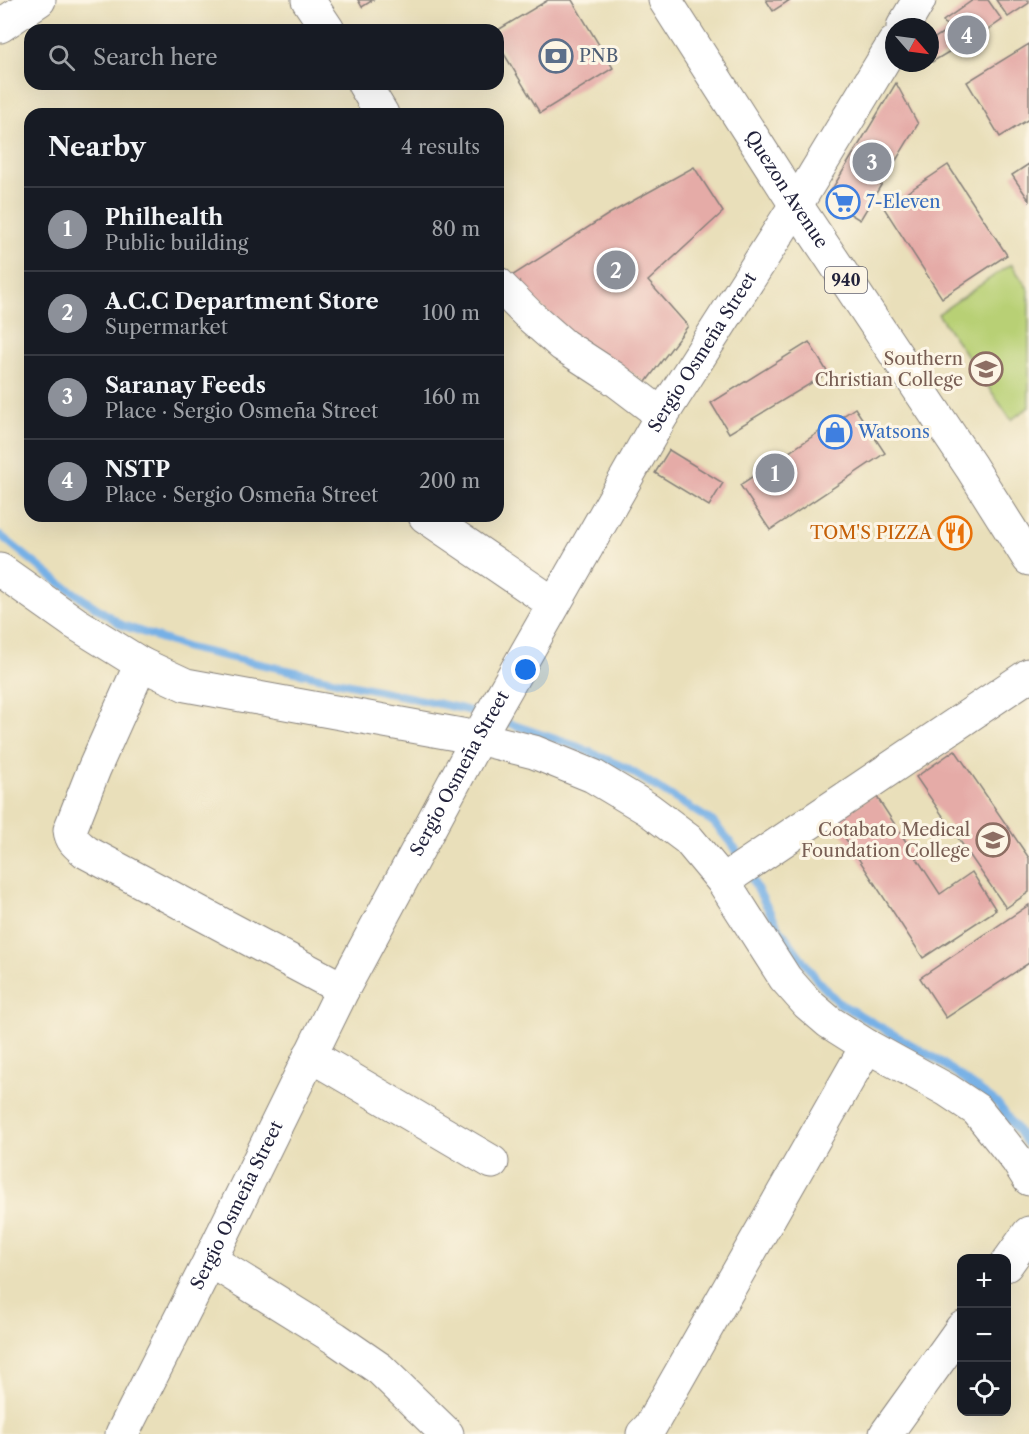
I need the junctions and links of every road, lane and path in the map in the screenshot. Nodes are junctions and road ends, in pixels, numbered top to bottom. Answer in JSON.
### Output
{"nodes":[{"id":1,"x":39,"y":0,"type":"edge"},
{"id":2,"x":308,"y":0,"type":"edge"},
{"id":3,"x":665,"y":0,"type":"edge"},
{"id":4,"x":919,"y":0,"type":"edge"},
{"id":5,"x":908,"y":18,"type":"edge"},
{"id":6,"x":324,"y":24,"type":"edge"},
{"id":7,"x":0,"y":26,"type":"edge"},
{"id":8,"x":885,"y":57,"type":"edge"},
{"id":9,"x":368,"y":90,"type":"edge"},
{"id":10,"x":378,"y":108,"type":"edge"},
{"id":11,"x":796,"y":205,"type":"junction"},
{"id":12,"x":504,"y":290,"type":"edge"},
{"id":13,"x":662,"y":415,"type":"junction"},
{"id":14,"x":434,"y":522,"type":"edge"},
{"id":15,"x":1029,"y":559,"type":"edge"},
{"id":16,"x":0,"y":570,"type":"edge"},
{"id":17,"x":554,"y":604,"type":"junction"},
{"id":18,"x":141,"y":663,"type":"junction"},
{"id":19,"x":1029,"y":675,"type":"edge"},
{"id":20,"x":478,"y":738,"type":"junction"},
{"id":21,"x":737,"y":872,"type":"junction"},
{"id":22,"x":343,"y":989,"type":"junction"},
{"id":23,"x":867,"y":1046,"type":"junction"},
{"id":24,"x":310,"y":1055,"type":"junction"},
{"id":25,"x":492,"y":1162,"type":"dead end"},
{"id":26,"x":1029,"y":1179,"type":"edge"},
{"id":27,"x":1029,"y":1233,"type":"edge"},
{"id":28,"x":1011,"y":1258,"type":"edge"},
{"id":29,"x":210,"y":1260,"type":"junction"},
{"id":30,"x":957,"y":1335,"type":"edge"},
{"id":31,"x":122,"y":1434,"type":"edge"},
{"id":32,"x":447,"y":1434,"type":"edge"},
{"id":33,"x":644,"y":1434,"type":"edge"},
{"id":34,"x":886,"y":1434,"type":"edge"}],
"edges":[{"from":1,"to":7,"type":"street"},
{"from":2,"to":6,"type":"street"},
{"from":3,"to":11,"type":"street","name":"Quezon Avenue","number":"940"},
{"from":4,"to":5,"type":"street"},
{"from":8,"to":11,"type":"street","name":"Sergio Osmeña Street"},
{"from":9,"to":10,"type":"street"},
{"from":11,"to":13,"type":"street","name":"Sergio Osmeña Street"},
{"from":11,"to":15,"type":"street","name":"Quezon Avenue","number":"940"},
{"from":12,"to":13,"type":"street"},
{"from":13,"to":17,"type":"street","name":"Sergio Osmeña Street"},
{"from":14,"to":17,"type":"street"},
{"from":16,"to":18,"type":"street"},
{"from":17,"to":20,"type":"street","name":"Sergio Osmeña Street"},
{"from":18,"to":20,"type":"street"},
{"from":18,"to":22,"type":"street"},
{"from":19,"to":21,"type":"street"},
{"from":20,"to":21,"type":"street"},
{"from":20,"to":22,"type":"street","name":"Sergio Osmeña Street"},
{"from":21,"to":23,"type":"street"},
{"from":22,"to":24,"type":"street","name":"Sergio Osmeña Street"},
{"from":23,"to":26,"type":"street"},
{"from":23,"to":33,"type":"street"},
{"from":24,"to":25,"type":"street"},
{"from":24,"to":29,"type":"street","name":"Sergio Osmeña Street"},
{"from":27,"to":28,"type":"street"},
{"from":29,"to":31,"type":"street","name":"Sergio Osmeña Street"},
{"from":29,"to":32,"type":"street"},
{"from":30,"to":34,"type":"street"}]}
